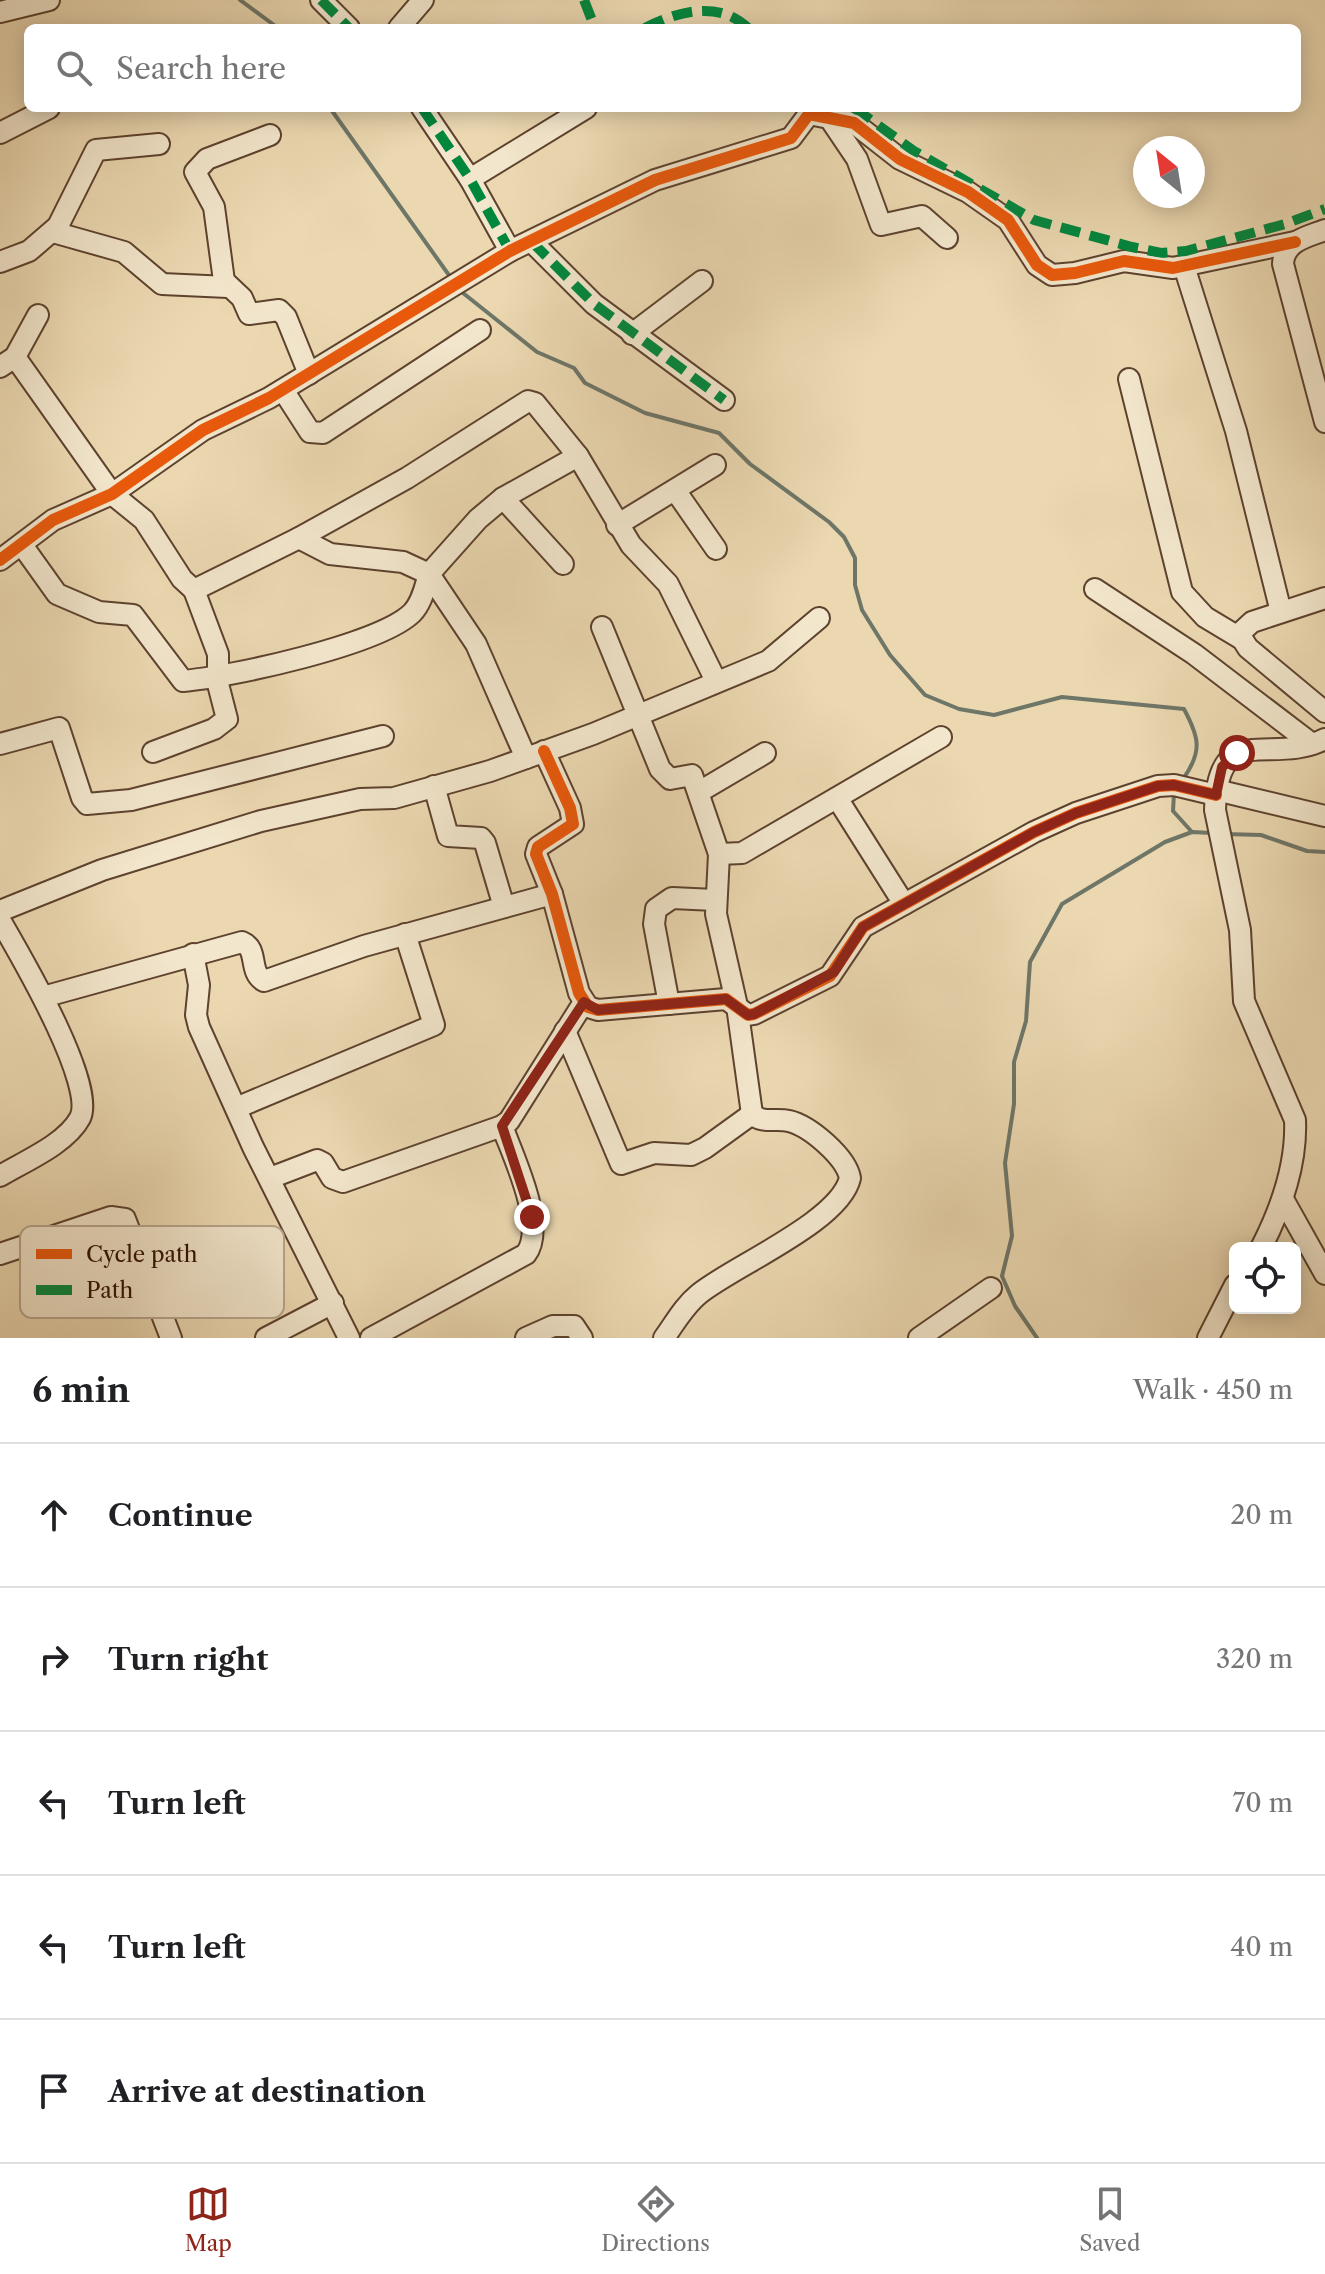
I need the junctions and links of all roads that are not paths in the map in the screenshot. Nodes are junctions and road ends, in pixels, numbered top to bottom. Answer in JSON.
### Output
{"nodes":[{"id":1,"x":49,"y":0,"type":"edge"},
{"id":2,"x":423,"y":0,"type":"edge"},
{"id":3,"x":323,"y":1,"type":"edge"},
{"id":4,"x":0,"y":12,"type":"edge"},
{"id":5,"x":345,"y":24,"type":"edge"},
{"id":6,"x":402,"y":24,"type":"edge"},
{"id":7,"x":41,"y":112,"type":"edge"},
{"id":8,"x":427,"y":112,"type":"edge"},
{"id":9,"x":579,"y":112,"type":"edge"},
{"id":10,"x":828,"y":116,"type":"junction"},
{"id":11,"x":0,"y":133,"type":"edge"},
{"id":12,"x":270,"y":135,"type":"dead end"},
{"id":13,"x":159,"y":144,"type":"dead end"},
{"id":14,"x":470,"y":179,"type":"junction"},
{"id":15,"x":1325,"y":230,"type":"edge"},
{"id":16,"x":53,"y":232,"type":"junction"},
{"id":17,"x":947,"y":238,"type":"dead end"},
{"id":18,"x":532,"y":242,"type":"junction"},
{"id":19,"x":1295,"y":242,"type":"junction"},
{"id":20,"x":510,"y":251,"type":"junction"},
{"id":21,"x":0,"y":262,"type":"edge"},
{"id":22,"x":1184,"y":266,"type":"junction"},
{"id":23,"x":702,"y":281,"type":"dead end"},
{"id":24,"x":228,"y":287,"type":"junction"},
{"id":25,"x":38,"y":315,"type":"dead end"},
{"id":26,"x":480,"y":330,"type":"dead end"},
{"id":27,"x":632,"y":334,"type":"junction"},
{"id":28,"x":8,"y":362,"type":"edge"},
{"id":29,"x":309,"y":374,"type":"junction"},
{"id":30,"x":1129,"y":379,"type":"dead end"},
{"id":31,"x":283,"y":390,"type":"junction"},
{"id":32,"x":724,"y":400,"type":"dead end"},
{"id":33,"x":1325,"y":422,"type":"edge"},
{"id":34,"x":578,"y":456,"type":"junction"},
{"id":35,"x":715,"y":465,"type":"dead end"},
{"id":36,"x":675,"y":490,"type":"junction"},
{"id":37,"x":112,"y":494,"type":"junction"},
{"id":38,"x":503,"y":498,"type":"junction"},
{"id":39,"x":617,"y":525,"type":"junction"},
{"id":40,"x":299,"y":538,"type":"junction"},
{"id":41,"x":22,"y":545,"type":"junction"},
{"id":42,"x":716,"y":549,"type":"dead end"},
{"id":43,"x":1,"y":557,"type":"edge"},
{"id":44,"x":563,"y":564,"type":"dead end"},
{"id":45,"x":429,"y":574,"type":"junction"},
{"id":46,"x":1095,"y":589,"type":"dead end"},
{"id":47,"x":194,"y":590,"type":"junction"},
{"id":48,"x":1325,"y":598,"type":"edge"},
{"id":49,"x":1281,"y":612,"type":"junction"},
{"id":50,"x":819,"y":618,"type":"dead end"},
{"id":51,"x":602,"y":627,"type":"dead end"},
{"id":52,"x":1240,"y":638,"type":"junction"},
{"id":53,"x":218,"y":676,"type":"junction"},
{"id":54,"x":716,"y":681,"type":"junction"},
{"id":55,"x":1325,"y":712,"type":"edge"},
{"id":56,"x":636,"y":716,"type":"junction"},
{"id":57,"x":383,"y":736,"type":"dead end"},
{"id":58,"x":941,"y":737,"type":"dead end"},
{"id":59,"x":1321,"y":742,"type":"edge"},
{"id":60,"x":0,"y":744,"type":"edge"},
{"id":61,"x":153,"y":752,"type":"dead end"},
{"id":62,"x":765,"y":753,"type":"dead end"},
{"id":63,"x":535,"y":754,"type":"junction"},
{"id":64,"x":434,"y":786,"type":"junction"},
{"id":65,"x":699,"y":792,"type":"junction"},
{"id":66,"x":837,"y":798,"type":"junction"},
{"id":67,"x":1215,"y":798,"type":"junction"},
{"id":68,"x":1325,"y":816,"type":"edge"},
{"id":69,"x":719,"y":854,"type":"junction"},
{"id":70,"x":552,"y":894,"type":"junction"},
{"id":71,"x":715,"y":900,"type":"junction"},
{"id":72,"x":904,"y":904,"type":"junction"},
{"id":73,"x":504,"y":907,"type":"junction"},
{"id":74,"x":0,"y":911,"type":"edge"},
{"id":75,"x":0,"y":920,"type":"edge"},
{"id":76,"x":405,"y":934,"type":"junction"},
{"id":77,"x":193,"y":954,"type":"junction"},
{"id":78,"x":43,"y":997,"type":"junction"},
{"id":79,"x":584,"y":1002,"type":"junction"},
{"id":80,"x":669,"y":1004,"type":"junction"},
{"id":81,"x":737,"y":1006,"type":"junction"},
{"id":82,"x":565,"y":1031,"type":"junction"},
{"id":83,"x":236,"y":1108,"type":"junction"},
{"id":84,"x":752,"y":1114,"type":"junction"},
{"id":85,"x":502,"y":1126,"type":"junction"},
{"id":86,"x":0,"y":1176,"type":"edge"},
{"id":87,"x":270,"y":1178,"type":"junction"},
{"id":88,"x":1283,"y":1199,"type":"junction"},
{"id":89,"x":84,"y":1226,"type":"edge"},
{"id":90,"x":128,"y":1226,"type":"edge"},
{"id":91,"x":1264,"y":1242,"type":"edge"},
{"id":92,"x":20,"y":1247,"type":"edge"},
{"id":93,"x":0,"y":1254,"type":"edge"},
{"id":94,"x":1325,"y":1274,"type":"edge"},
{"id":95,"x":991,"y":1288,"type":"dead end"},
{"id":96,"x":1229,"y":1297,"type":"edge"},
{"id":97,"x":333,"y":1303,"type":"junction"},
{"id":98,"x":163,"y":1318,"type":"edge"},
{"id":99,"x":669,"y":1335,"type":"edge"},
{"id":100,"x":171,"y":1338,"type":"edge"},
{"id":101,"x":266,"y":1338,"type":"edge"},
{"id":102,"x":349,"y":1338,"type":"edge"},
{"id":103,"x":371,"y":1338,"type":"edge"},
{"id":104,"x":526,"y":1338,"type":"edge"},
{"id":105,"x":582,"y":1338,"type":"edge"},
{"id":106,"x":919,"y":1338,"type":"edge"},
{"id":107,"x":1208,"y":1338,"type":"edge"}],
"edges":[{"from":1,"to":4,"type":"street"},
{"from":2,"to":6,"type":"street"},
{"from":3,"to":5,"type":"street"},
{"from":7,"to":11,"type":"street"},
{"from":8,"to":14,"type":"street"},
{"from":9,"to":14,"type":"street"},
{"from":10,"to":17,"type":"street"},
{"from":10,"to":18,"type":"street"},
{"from":10,"to":22,"type":"street"},
{"from":12,"to":24,"type":"street"},
{"from":13,"to":16,"type":"street"},
{"from":14,"to":20,"type":"street"},
{"from":15,"to":19,"type":"street"},
{"from":16,"to":21,"type":"street"},
{"from":16,"to":24,"type":"street"},
{"from":18,"to":20,"type":"street"},
{"from":18,"to":27,"type":"street"},
{"from":19,"to":22,"type":"street"},
{"from":19,"to":33,"type":"street"},
{"from":20,"to":29,"type":"street"},
{"from":22,"to":49,"type":"street"},
{"from":23,"to":27,"type":"street"},
{"from":24,"to":29,"type":"street"},
{"from":25,"to":28,"type":"street"},
{"from":26,"to":31,"type":"street"},
{"from":27,"to":32,"type":"street"},
{"from":28,"to":37,"type":"street"},
{"from":29,"to":31,"type":"street"},
{"from":30,"to":52,"type":"street"},
{"from":31,"to":37,"type":"street"},
{"from":34,"to":38,"type":"street"},
{"from":34,"to":39,"type":"street"},
{"from":34,"to":40,"type":"street"},
{"from":35,"to":36,"type":"street"},
{"from":36,"to":39,"type":"street"},
{"from":36,"to":42,"type":"street"},
{"from":37,"to":41,"type":"street"},
{"from":37,"to":47,"type":"street"},
{"from":38,"to":44,"type":"street"},
{"from":38,"to":45,"type":"street"},
{"from":39,"to":54,"type":"street"},
{"from":40,"to":45,"type":"street"},
{"from":40,"to":47,"type":"street"},
{"from":41,"to":43,"type":"street"},
{"from":41,"to":53,"type":"street"},
{"from":45,"to":53,"type":"street"},
{"from":45,"to":63,"type":"street"},
{"from":46,"to":59,"type":"street"},
{"from":47,"to":53,"type":"street"},
{"from":48,"to":49,"type":"street"},
{"from":49,"to":52,"type":"street"},
{"from":50,"to":54,"type":"street"},
{"from":51,"to":56,"type":"street"},
{"from":52,"to":55,"type":"street"},
{"from":53,"to":61,"type":"street"},
{"from":54,"to":56,"type":"street"},
{"from":56,"to":63,"type":"street"},
{"from":56,"to":65,"type":"street"},
{"from":57,"to":60,"type":"street"},
{"from":58,"to":66,"type":"street"},
{"from":59,"to":67,"type":"street"},
{"from":62,"to":65,"type":"street"},
{"from":63,"to":64,"type":"street"},
{"from":63,"to":70,"type":"street"},
{"from":64,"to":73,"type":"street"},
{"from":64,"to":74,"type":"street"},
{"from":65,"to":69,"type":"street"},
{"from":66,"to":69,"type":"street"},
{"from":66,"to":72,"type":"street"},
{"from":67,"to":68,"type":"street"},
{"from":67,"to":72,"type":"street"},
{"from":67,"to":88,"type":"street"},
{"from":69,"to":71,"type":"street"},
{"from":70,"to":73,"type":"street"},
{"from":70,"to":79,"type":"street"},
{"from":71,"to":80,"type":"street"},
{"from":71,"to":81,"type":"street"},
{"from":72,"to":81,"type":"street"},
{"from":73,"to":76,"type":"street"},
{"from":75,"to":78,"type":"street"},
{"from":76,"to":77,"type":"street"},
{"from":76,"to":83,"type":"street"},
{"from":77,"to":78,"type":"street"},
{"from":77,"to":83,"type":"street"},
{"from":78,"to":86,"type":"street"},
{"from":79,"to":80,"type":"street"},
{"from":79,"to":82,"type":"street"},
{"from":80,"to":81,"type":"street"},
{"from":81,"to":84,"type":"street"},
{"from":82,"to":84,"type":"street"},
{"from":82,"to":85,"type":"street"},
{"from":83,"to":87,"type":"street"},
{"from":84,"to":99,"type":"street"},
{"from":85,"to":87,"type":"street"},
{"from":85,"to":103,"type":"street"},
{"from":87,"to":97,"type":"street"},
{"from":88,"to":91,"type":"street"},
{"from":88,"to":94,"type":"street"},
{"from":89,"to":90,"type":"street"},
{"from":92,"to":93,"type":"street"},
{"from":95,"to":106,"type":"street"},
{"from":96,"to":107,"type":"street"},
{"from":97,"to":101,"type":"street"},
{"from":97,"to":102,"type":"street"},
{"from":98,"to":100,"type":"street"},
{"from":104,"to":105,"type":"street"}]}
